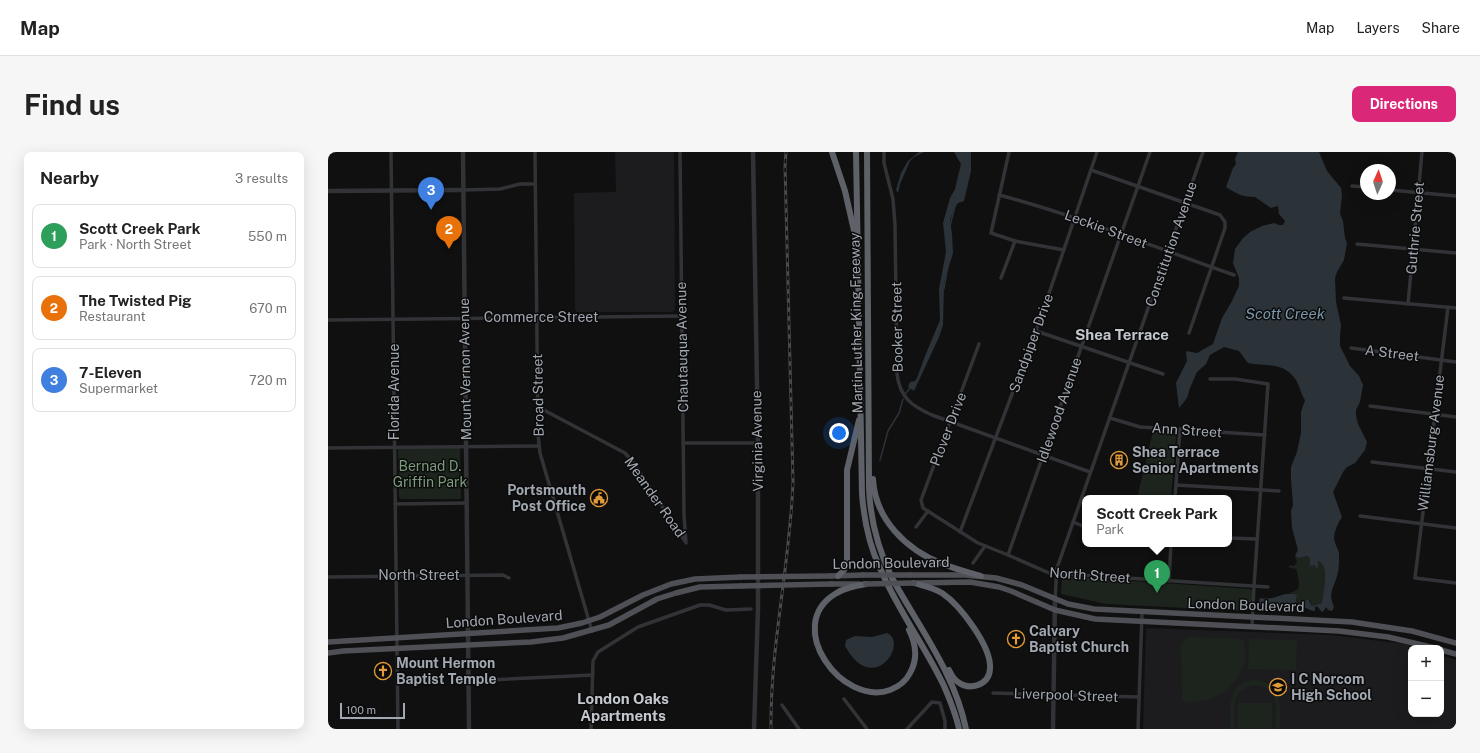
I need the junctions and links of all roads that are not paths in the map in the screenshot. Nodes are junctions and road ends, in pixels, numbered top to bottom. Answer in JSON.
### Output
{"nodes":[{"id":1,"x":391,"y":152,"type":"edge"},
{"id":2,"x":463,"y":152,"type":"edge"},
{"id":3,"x":535,"y":152,"type":"edge"},
{"id":4,"x":680,"y":152,"type":"edge"},
{"id":5,"x":753,"y":152,"type":"edge"},
{"id":6,"x":832,"y":152,"type":"edge"},
{"id":7,"x":856,"y":152,"type":"edge"},
{"id":8,"x":867,"y":152,"type":"edge"},
{"id":9,"x":884,"y":152,"type":"edge"},
{"id":10,"x":1009,"y":152,"type":"edge"},
{"id":11,"x":1097,"y":152,"type":"edge"},
{"id":12,"x":1150,"y":152,"type":"edge"},
{"id":13,"x":1203,"y":152,"type":"edge"},
{"id":14,"x":1422,"y":152,"type":"edge"},
{"id":15,"x":1091,"y":170,"type":"junction"},
{"id":16,"x":535,"y":184,"type":"junction"},
{"id":17,"x":1352,"y":186,"type":"dead end"},
{"id":18,"x":1138,"y":187,"type":"junction"},
{"id":19,"x":1360,"y":187,"type":"edge"},
{"id":20,"x":391,"y":190,"type":"junction"},
{"id":21,"x":463,"y":190,"type":"junction"},
{"id":22,"x":1396,"y":190,"type":"edge"},
{"id":23,"x":328,"y":191,"type":"edge"},
{"id":24,"x":1418,"y":192,"type":"junction"},
{"id":25,"x":999,"y":195,"type":"junction"},
{"id":26,"x":1456,"y":196,"type":"edge"},
{"id":27,"x":1185,"y":203,"type":"junction"},
{"id":28,"x":1075,"y":218,"type":"junction"},
{"id":29,"x":1121,"y":235,"type":"junction"},
{"id":30,"x":1015,"y":241,"type":"junction"},
{"id":31,"x":1357,"y":244,"type":"dead end"},
{"id":32,"x":1413,"y":249,"type":"junction"},
{"id":33,"x":1064,"y":250,"type":"junction"},
{"id":34,"x":1168,"y":252,"type":"junction"},
{"id":35,"x":1456,"y":253,"type":"edge"},
{"id":36,"x":858,"y":256,"type":"junction"},
{"id":37,"x":1212,"y":268,"type":"junction"},
{"id":38,"x":1234,"y":275,"type":"dead end"},
{"id":39,"x":1002,"y":278,"type":"dead end"},
{"id":40,"x":1344,"y":298,"type":"dead end"},
{"id":41,"x":1408,"y":304,"type":"junction"},
{"id":42,"x":1448,"y":308,"type":"junction"},
{"id":43,"x":1456,"y":308,"type":"edge"},
{"id":44,"x":682,"y":316,"type":"junction"},
{"id":45,"x":465,"y":317,"type":"junction"},
{"id":46,"x":537,"y":317,"type":"junction"},
{"id":47,"x":393,"y":318,"type":"junction"},
{"id":48,"x":328,"y":320,"type":"edge"},
{"id":49,"x":1036,"y":331,"type":"junction"},
{"id":50,"x":1189,"y":333,"type":"dead end"},
{"id":51,"x":979,"y":344,"type":"dead end"},
{"id":52,"x":1081,"y":347,"type":"junction"},
{"id":53,"x":1351,"y":348,"type":"dead end"},
{"id":54,"x":1442,"y":360,"type":"junction"},
{"id":55,"x":1456,"y":362,"type":"edge"},
{"id":56,"x":1129,"y":364,"type":"junction"},
{"id":57,"x":1163,"y":374,"type":"dead end"},
{"id":58,"x":1210,"y":378,"type":"dead end"},
{"id":59,"x":861,"y":399,"type":"junction"},
{"id":60,"x":1370,"y":406,"type":"dead end"},
{"id":61,"x":538,"y":407,"type":"junction"},
{"id":62,"x":1435,"y":414,"type":"junction"},
{"id":63,"x":1456,"y":417,"type":"edge"},
{"id":64,"x":1110,"y":418,"type":"junction"},
{"id":65,"x":951,"y":421,"type":"junction"},
{"id":66,"x":1180,"y":429,"type":"junction"},
{"id":67,"x":1265,"y":435,"type":"junction"},
{"id":68,"x":996,"y":438,"type":"junction"},
{"id":69,"x":869,"y":439,"type":"junction"},
{"id":70,"x":683,"y":443,"type":"junction"},
{"id":71,"x":758,"y":443,"type":"junction"},
{"id":72,"x":466,"y":446,"type":"junction"},
{"id":73,"x":539,"y":446,"type":"junction"},
{"id":74,"x":394,"y":447,"type":"junction"},
{"id":75,"x":328,"y":448,"type":"edge"},
{"id":76,"x":1043,"y":455,"type":"junction"},
{"id":77,"x":1372,"y":462,"type":"dead end"},
{"id":78,"x":1428,"y":469,"type":"junction"},
{"id":79,"x":1090,"y":472,"type":"junction"},
{"id":80,"x":1456,"y":472,"type":"edge"},
{"id":81,"x":1176,"y":485,"type":"junction"},
{"id":82,"x":1261,"y":490,"type":"junction"},
{"id":83,"x":1278,"y":491,"type":"dead end"},
{"id":84,"x":1082,"y":495,"type":"edge"},
{"id":85,"x":1175,"y":495,"type":"edge"},
{"id":86,"x":1082,"y":496,"type":"edge"},
{"id":87,"x":467,"y":503,"type":"junction"},
{"id":88,"x":395,"y":504,"type":"junction"},
{"id":89,"x":928,"y":511,"type":"junction"},
{"id":90,"x":1360,"y":516,"type":"dead end"},
{"id":91,"x":1073,"y":522,"type":"junction"},
{"id":92,"x":1421,"y":524,"type":"junction"},
{"id":93,"x":1082,"y":526,"type":"edge"},
{"id":94,"x":916,"y":527,"type":"dead end"},
{"id":95,"x":1456,"y":528,"type":"edge"},
{"id":96,"x":960,"y":532,"type":"junction"},
{"id":97,"x":1232,"y":538,"type":"edge"},
{"id":98,"x":1257,"y":540,"type":"junction"},
{"id":99,"x":686,"y":542,"type":"joint"},
{"id":100,"x":985,"y":546,"type":"junction"},
{"id":101,"x":1171,"y":547,"type":"edge"},
{"id":102,"x":1008,"y":555,"type":"junction"},
{"id":103,"x":973,"y":563,"type":"dead end"},
{"id":104,"x":1056,"y":574,"type":"junction"},
{"id":105,"x":396,"y":575,"type":"junction"},
{"id":106,"x":468,"y":575,"type":"junction"},
{"id":107,"x":834,"y":576,"type":"junction"},
{"id":108,"x":981,"y":576,"type":"junction"},
{"id":109,"x":328,"y":577,"type":"edge"},
{"id":110,"x":509,"y":578,"type":"dead end"},
{"id":111,"x":1169,"y":581,"type":"junction"},
{"id":112,"x":914,"y":583,"type":"junction"},
{"id":113,"x":1456,"y":583,"type":"edge"},
{"id":114,"x":866,"y":584,"type":"junction"},
{"id":115,"x":1254,"y":586,"type":"junction"},
{"id":116,"x":1268,"y":587,"type":"dead end"},
{"id":117,"x":1056,"y":600,"type":"junction"},
{"id":118,"x":898,"y":602,"type":"junction"},
{"id":119,"x":750,"y":609,"type":"dead end"},
{"id":120,"x":1055,"y":610,"type":"junction"},
{"id":121,"x":1142,"y":613,"type":"junction"},
{"id":122,"x":1253,"y":616,"type":"junction"},
{"id":123,"x":589,"y":621,"type":"junction"},
{"id":124,"x":1142,"y":622,"type":"junction"},
{"id":125,"x":1252,"y":627,"type":"junction"},
{"id":126,"x":592,"y":631,"type":"junction"},
{"id":127,"x":468,"y":634,"type":"junction"},
{"id":128,"x":396,"y":637,"type":"junction"},
{"id":129,"x":328,"y":642,"type":"edge"},
{"id":130,"x":1456,"y":643,"type":"edge"},
{"id":131,"x":468,"y":644,"type":"junction"},
{"id":132,"x":1424,"y":645,"type":"edge"},
{"id":133,"x":932,"y":647,"type":"junction"},
{"id":134,"x":396,"y":648,"type":"junction"},
{"id":135,"x":1444,"y":651,"type":"edge"},
{"id":136,"x":328,"y":653,"type":"edge"},
{"id":137,"x":1456,"y":654,"type":"edge"},
{"id":138,"x":593,"y":676,"type":"junction"},
{"id":139,"x":469,"y":681,"type":"junction"},
{"id":140,"x":993,"y":693,"type":"dead end"},
{"id":141,"x":1053,"y":695,"type":"junction"},
{"id":142,"x":1139,"y":697,"type":"junction"},
{"id":143,"x":844,"y":699,"type":"dead end"},
{"id":144,"x":782,"y":705,"type":"dead end"},
{"id":145,"x":398,"y":729,"type":"edge"},
{"id":146,"x":470,"y":729,"type":"edge"},
{"id":147,"x":591,"y":729,"type":"edge"},
{"id":148,"x":754,"y":729,"type":"edge"},
{"id":149,"x":799,"y":729,"type":"edge"},
{"id":150,"x":866,"y":729,"type":"edge"},
{"id":151,"x":907,"y":729,"type":"edge"},
{"id":152,"x":945,"y":729,"type":"edge"},
{"id":153,"x":959,"y":729,"type":"edge"},
{"id":154,"x":966,"y":729,"type":"edge"},
{"id":155,"x":1053,"y":729,"type":"edge"},
{"id":156,"x":1138,"y":729,"type":"edge"}],
"edges":[{"from":1,"to":20,"type":"street","name":"Florida Avenue"},
{"from":2,"to":21,"type":"street","name":"Mount Vernon Avenue"},
{"from":3,"to":16,"type":"street","name":"Broad Street"},
{"from":4,"to":44,"type":"street","name":"Chautauqua Avenue"},
{"from":5,"to":71,"type":"street","name":"Virginia Avenue"},
{"from":6,"to":36,"type":"highway"},
{"from":7,"to":36,"type":"highway","name":"Martin Luther King Freeway"},
{"from":8,"to":69,"type":"highway","name":"Martin Luther King Freeway"},
{"from":9,"to":65,"type":"street","name":"Booker Street"},
{"from":10,"to":25,"type":"street"},
{"from":11,"to":15,"type":"street","name":"Sandpiper Drive"},
{"from":12,"to":18,"type":"street","name":"Idlewood Avenue"},
{"from":13,"to":27,"type":"street","name":"Constitution Avenue"},
{"from":14,"to":24,"type":"street","name":"Guthrie Street"},
{"from":15,"to":18,"type":"street"},
{"from":15,"to":28,"type":"street","name":"Sandpiper Drive"},
{"from":16,"to":21,"type":"street"},
{"from":16,"to":46,"type":"street","name":"Broad Street"},
{"from":17,"to":19,"type":"street"},
{"from":18,"to":27,"type":"street"},
{"from":18,"to":29,"type":"street","name":"Idlewood Avenue"},
{"from":20,"to":21,"type":"street"},
{"from":20,"to":23,"type":"street"},
{"from":20,"to":47,"type":"street","name":"Florida Avenue"},
{"from":21,"to":45,"type":"street","name":"Mount Vernon Avenue"},
{"from":22,"to":24,"type":"street"},
{"from":24,"to":26,"type":"street"},
{"from":24,"to":32,"type":"street","name":"Guthrie Street"},
{"from":25,"to":28,"type":"street","name":"Leckie Street"},
{"from":25,"to":30,"type":"street"},
{"from":27,"to":34,"type":"street","name":"Constitution Avenue"},
{"from":27,"to":37,"type":"street"},
{"from":28,"to":29,"type":"street","name":"Leckie Street"},
{"from":28,"to":33,"type":"street","name":"Sandpiper Drive"},
{"from":29,"to":34,"type":"street","name":"Leckie Street"},
{"from":29,"to":52,"type":"street","name":"Idlewood Avenue"},
{"from":30,"to":33,"type":"street"},
{"from":30,"to":39,"type":"street"},
{"from":31,"to":32,"type":"street"},
{"from":32,"to":35,"type":"street"},
{"from":32,"to":41,"type":"street","name":"Guthrie Street"},
{"from":33,"to":49,"type":"street","name":"Sandpiper Drive"},
{"from":34,"to":37,"type":"street","name":"Leckie Street"},
{"from":34,"to":56,"type":"street","name":"Constitution Avenue"},
{"from":36,"to":59,"type":"highway","name":"Martin Luther King Freeway"},
{"from":37,"to":38,"type":"street","name":"Leckie Street"},
{"from":37,"to":50,"type":"street"},
{"from":40,"to":41,"type":"street"},
{"from":41,"to":42,"type":"street"},
{"from":42,"to":43,"type":"street"},
{"from":42,"to":54,"type":"street","name":"Williamsburg Avenue"},
{"from":44,"to":46,"type":"street","name":"Commerce Street"},
{"from":44,"to":70,"type":"street","name":"Chautauqua Avenue"},
{"from":45,"to":46,"type":"street","name":"Commerce Street"},
{"from":45,"to":47,"type":"street","name":"Commerce Street"},
{"from":45,"to":72,"type":"street","name":"Mount Vernon Avenue"},
{"from":46,"to":61,"type":"street","name":"Broad Street"},
{"from":47,"to":48,"type":"street","name":"Commerce Street"},
{"from":47,"to":74,"type":"street","name":"Florida Avenue"},
{"from":49,"to":52,"type":"street"},
{"from":49,"to":68,"type":"street","name":"Sandpiper Drive"},
{"from":51,"to":65,"type":"street","name":"Plover Drive"},
{"from":52,"to":56,"type":"street"},
{"from":52,"to":76,"type":"street","name":"Idlewood Avenue"},
{"from":53,"to":54,"type":"street","name":"A Street"},
{"from":54,"to":55,"type":"street","name":"A Street"},
{"from":54,"to":62,"type":"street","name":"Williamsburg Avenue"},
{"from":56,"to":57,"type":"street"},
{"from":56,"to":64,"type":"street","name":"Constitution Avenue"},
{"from":58,"to":67,"type":"street"},
{"from":59,"to":107,"type":"highway"},
{"from":59,"to":118,"type":"highway","name":"Martin Luther King Freeway"},
{"from":60,"to":62,"type":"street"},
{"from":61,"to":73,"type":"street","name":"Broad Street"},
{"from":61,"to":99,"type":"street","name":"Meander Road"},
{"from":62,"to":63,"type":"street"},
{"from":62,"to":78,"type":"street","name":"Williamsburg Avenue"},
{"from":64,"to":66,"type":"street","name":"Ann Street"},
{"from":64,"to":79,"type":"street","name":"Constitution Avenue"},
{"from":65,"to":68,"type":"street","name":"Booker Street"},
{"from":65,"to":89,"type":"street","name":"Plover Drive"},
{"from":66,"to":67,"type":"street","name":"Ann Street"},
{"from":66,"to":81,"type":"street"},
{"from":67,"to":82,"type":"street"},
{"from":68,"to":76,"type":"street","name":"Booker Street"},
{"from":68,"to":96,"type":"street","name":"Sandpiper Drive"},
{"from":69,"to":108,"type":"highway"},
{"from":69,"to":133,"type":"highway","name":"Martin Luther King Freeway"},
{"from":70,"to":71,"type":"street"},
{"from":70,"to":99,"type":"street","name":"Chautauqua Avenue"},
{"from":71,"to":148,"type":"street","name":"Virginia Avenue"},
{"from":72,"to":73,"type":"street"},
{"from":72,"to":74,"type":"street"},
{"from":72,"to":87,"type":"street","name":"Mount Vernon Avenue"},
{"from":73,"to":123,"type":"street","name":"Broad Street"},
{"from":74,"to":75,"type":"street"},
{"from":74,"to":88,"type":"street","name":"Florida Avenue"},
{"from":76,"to":79,"type":"street","name":"Booker Street"},
{"from":76,"to":102,"type":"street","name":"Idlewood Avenue"},
{"from":77,"to":78,"type":"street"},
{"from":78,"to":80,"type":"street"},
{"from":78,"to":92,"type":"street","name":"Williamsburg Avenue"},
{"from":79,"to":84,"type":"street","name":"Constitution Avenue"},
{"from":81,"to":82,"type":"street"},
{"from":81,"to":85,"type":"street"},
{"from":82,"to":83,"type":"street"},
{"from":82,"to":98,"type":"street"},
{"from":86,"to":91,"type":"street","name":"Constitution Avenue"},
{"from":87,"to":88,"type":"street"},
{"from":87,"to":106,"type":"street","name":"Mount Vernon Avenue"},
{"from":88,"to":105,"type":"street","name":"Florida Avenue"},
{"from":89,"to":94,"type":"street"},
{"from":89,"to":96,"type":"street","name":"North Street"},
{"from":90,"to":92,"type":"street"},
{"from":91,"to":93,"type":"street"},
{"from":91,"to":104,"type":"street","name":"Constitution Avenue"},
{"from":92,"to":95,"type":"street"},
{"from":92,"to":113,"type":"street","name":"Williamsburg Avenue"},
{"from":96,"to":100,"type":"street","name":"North Street"},
{"from":97,"to":98,"type":"street"},
{"from":98,"to":115,"type":"street"},
{"from":100,"to":102,"type":"street","name":"North Street"},
{"from":100,"to":103,"type":"street"},
{"from":101,"to":111,"type":"street"},
{"from":102,"to":104,"type":"street","name":"North Street"},
{"from":104,"to":111,"type":"street","name":"North Street"},
{"from":104,"to":117,"type":"street","name":"Constitution Avenue"},
{"from":105,"to":106,"type":"street","name":"North Street"},
{"from":105,"to":109,"type":"street","name":"North Street"},
{"from":105,"to":128,"type":"street","name":"Florida Avenue"},
{"from":106,"to":110,"type":"street","name":"North Street"},
{"from":106,"to":127,"type":"street","name":"Mount Vernon Avenue"},
{"from":107,"to":108,"type":"main road","name":"London Boulevard","bridge":true},
{"from":107,"to":123,"type":"main road","name":"London Boulevard","bridge":true},
{"from":108,"to":117,"type":"main road","name":"London Boulevard"},
{"from":111,"to":115,"type":"street","name":"North Street"},
{"from":112,"to":114,"type":"main road","name":"London Boulevard","bridge":true},
{"from":112,"to":120,"type":"main road","name":"London Boulevard"},
{"from":112,"to":133,"type":"highway"},
{"from":114,"to":118,"type":"highway"},
{"from":114,"to":126,"type":"main road","name":"London Boulevard","bridge":true},
{"from":115,"to":116,"type":"street","name":"North Street"},
{"from":115,"to":122,"type":"street"},
{"from":117,"to":120,"type":"street","name":"Constitution Avenue"},
{"from":117,"to":121,"type":"main road","name":"London Boulevard"},
{"from":118,"to":153,"type":"highway"},
{"from":119,"to":138,"type":"street"},
{"from":120,"to":124,"type":"main road","name":"London Boulevard"},
{"from":120,"to":141,"type":"street","name":"Constitution Avenue"},
{"from":121,"to":122,"type":"main road","name":"London Boulevard"},
{"from":121,"to":124,"type":"street"},
{"from":122,"to":125,"type":"street"},
{"from":122,"to":130,"type":"main road","name":"London Boulevard"},
{"from":123,"to":126,"type":"street","name":"Broad Street"},
{"from":123,"to":127,"type":"main road","name":"London Boulevard"},
{"from":124,"to":125,"type":"main road","name":"London Boulevard"},
{"from":124,"to":142,"type":"street"},
{"from":125,"to":132,"type":"main road","name":"London Boulevard"},
{"from":126,"to":131,"type":"main road","name":"London Boulevard"},
{"from":127,"to":128,"type":"main road","name":"London Boulevard"},
{"from":127,"to":131,"type":"street","name":"Mount Vernon Avenue"},
{"from":128,"to":129,"type":"main road","name":"London Boulevard"},
{"from":128,"to":134,"type":"street","name":"Florida Avenue"},
{"from":131,"to":134,"type":"main road","name":"London Boulevard"},
{"from":131,"to":139,"type":"street","name":"Mount Vernon Avenue"},
{"from":133,"to":154,"type":"highway"},
{"from":134,"to":136,"type":"main road","name":"London Boulevard"},
{"from":134,"to":145,"type":"street","name":"Florida Avenue"},
{"from":135,"to":137,"type":"main road"},
{"from":138,"to":139,"type":"street"},
{"from":138,"to":147,"type":"street"},
{"from":139,"to":146,"type":"street","name":"Mount Vernon Avenue"},
{"from":140,"to":141,"type":"street","name":"Liverpool Street"},
{"from":141,"to":142,"type":"street","name":"Liverpool Street"},
{"from":141,"to":155,"type":"street","name":"Constitution Avenue"},
{"from":142,"to":156,"type":"street"},
{"from":143,"to":150,"type":"street"},
{"from":144,"to":149,"type":"street"},
{"from":151,"to":152,"type":"street"}]}
